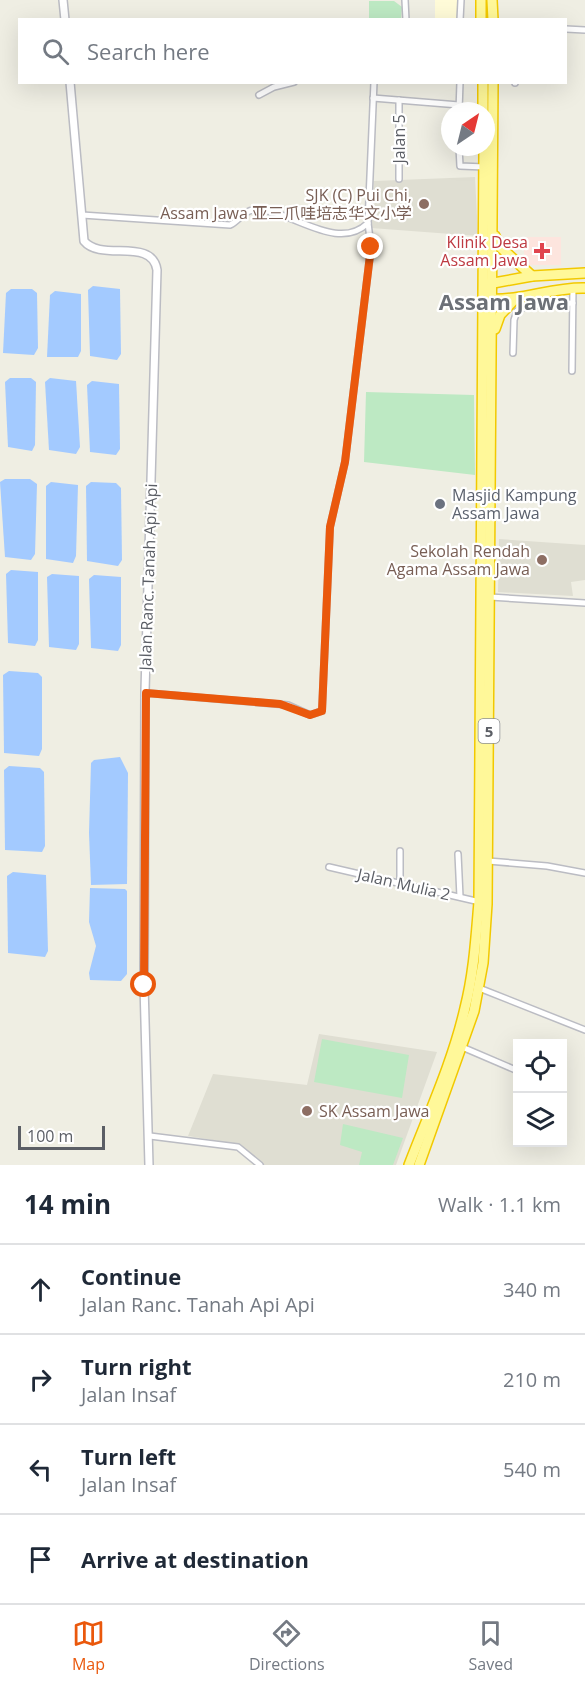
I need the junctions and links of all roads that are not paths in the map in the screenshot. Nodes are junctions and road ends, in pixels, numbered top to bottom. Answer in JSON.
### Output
{"nodes":[{"id":1,"x":63,"y":0,"type":"edge"},
{"id":2,"x":405,"y":0,"type":"edge"},
{"id":3,"x":461,"y":0,"type":"edge"},
{"id":4,"x":481,"y":0,"type":"edge"},
{"id":5,"x":492,"y":0,"type":"edge"},
{"id":6,"x":65,"y":18,"type":"edge"},
{"id":7,"x":406,"y":18,"type":"edge"},
{"id":8,"x":460,"y":18,"type":"edge"},
{"id":9,"x":481,"y":18,"type":"edge"},
{"id":10,"x":493,"y":18,"type":"edge"},
{"id":11,"x":567,"y":29,"type":"edge"},
{"id":12,"x":585,"y":30,"type":"edge"},
{"id":13,"x":70,"y":84,"type":"edge"},
{"id":14,"x":286,"y":84,"type":"edge"},
{"id":15,"x":374,"y":84,"type":"edge"},
{"id":16,"x":459,"y":84,"type":"edge"},
{"id":17,"x":483,"y":84,"type":"edge"},
{"id":18,"x":493,"y":84,"type":"edge"},
{"id":19,"x":259,"y":95,"type":"dead end"},
{"id":20,"x":373,"y":98,"type":"junction"},
{"id":21,"x":399,"y":100,"type":"junction"},
{"id":22,"x":459,"y":102,"type":"edge"},
{"id":23,"x":483,"y":102,"type":"edge"},
{"id":24,"x":441,"y":106,"type":"edge"},
{"id":25,"x":459,"y":156,"type":"edge"},
{"id":26,"x":484,"y":156,"type":"edge"},
{"id":27,"x":485,"y":167,"type":"junction"},
{"id":28,"x":399,"y":179,"type":"dead end"},
{"id":29,"x":82,"y":215,"type":"junction"},
{"id":30,"x":368,"y":223,"type":"junction"},
{"id":31,"x":494,"y":234,"type":"junction"},
{"id":32,"x":585,"y":273,"type":"edge"},
{"id":33,"x":532,"y":276,"type":"junction"},
{"id":34,"x":489,"y":282,"type":"junction"},
{"id":35,"x":573,"y":287,"type":"junction"},
{"id":36,"x":585,"y":288,"type":"edge"},
{"id":37,"x":515,"y":299,"type":"junction"},
{"id":38,"x":487,"y":301,"type":"junction"},
{"id":39,"x":573,"y":303,"type":"junction"},
{"id":40,"x":492,"y":340,"type":"junction"},
{"id":41,"x":513,"y":353,"type":"dead end"},
{"id":42,"x":572,"y":371,"type":"dead end"},
{"id":43,"x":490,"y":597,"type":"junction"},
{"id":44,"x":585,"y":603,"type":"edge"},
{"id":45,"x":146,"y":693,"type":"junction"},
{"id":46,"x":400,"y":851,"type":"dead end"},
{"id":47,"x":458,"y":854,"type":"dead end"},
{"id":48,"x":488,"y":861,"type":"junction"},
{"id":49,"x":329,"y":867,"type":"dead end"},
{"id":50,"x":585,"y":873,"type":"edge"},
{"id":51,"x":400,"y":884,"type":"junction"},
{"id":52,"x":460,"y":897,"type":"junction"},
{"id":53,"x":483,"y":903,"type":"junction"},
{"id":54,"x":479,"y":988,"type":"junction"},
{"id":55,"x":585,"y":1030,"type":"edge"},
{"id":56,"x":462,"y":1047,"type":"junction"},
{"id":57,"x":513,"y":1069,"type":"edge"},
{"id":58,"x":426,"y":1134,"type":"junction"},
{"id":59,"x":150,"y":1136,"type":"junction"},
{"id":60,"x":149,"y":1165,"type":"edge"},
{"id":61,"x":260,"y":1165,"type":"edge"},
{"id":62,"x":409,"y":1165,"type":"edge"},
{"id":63,"x":419,"y":1165,"type":"edge"}],
"edges":[{"from":1,"to":6,"type":"street"},
{"from":2,"to":7,"type":"street"},
{"from":3,"to":8,"type":"street"},
{"from":4,"to":9,"type":"highway"},
{"from":5,"to":10,"type":"highway"},
{"from":11,"to":12,"type":"street"},
{"from":13,"to":29,"type":"street","name":"Jalan Ranc. Tanah Api Api"},
{"from":14,"to":19,"type":"street"},
{"from":15,"to":20,"type":"street"},
{"from":16,"to":22,"type":"street"},
{"from":17,"to":23,"type":"highway"},
{"from":18,"to":31,"type":"highway","number":"5"},
{"from":20,"to":21,"type":"street"},
{"from":20,"to":30,"type":"street"},
{"from":21,"to":24,"type":"street"},
{"from":21,"to":28,"type":"street","name":"Jalan 5"},
{"from":25,"to":27,"type":"street"},
{"from":26,"to":27,"type":"highway","number":"5"},
{"from":27,"to":34,"type":"highway","number":"5"},
{"from":29,"to":30,"type":"street"},
{"from":29,"to":45,"type":"street","name":"Jalan Ranc. Tanah Api Api"},
{"from":30,"to":45,"type":"street"},
{"from":31,"to":33,"type":"highway"},
{"from":31,"to":34,"type":"highway","number":"5"},
{"from":32,"to":33,"type":"highway"},
{"from":33,"to":34,"type":"highway"},
{"from":34,"to":38,"type":"highway","number":"5"},
{"from":35,"to":36,"type":"highway"},
{"from":35,"to":37,"type":"highway"},
{"from":35,"to":39,"type":"street"},
{"from":37,"to":38,"type":"highway"},
{"from":37,"to":40,"type":"highway"},
{"from":38,"to":40,"type":"highway","number":"5"},
{"from":38,"to":53,"type":"highway","number":"5"},
{"from":39,"to":41,"type":"street"},
{"from":39,"to":42,"type":"street"},
{"from":40,"to":43,"type":"highway","number":"5"},
{"from":43,"to":44,"type":"street"},
{"from":43,"to":48,"type":"highway","number":"5"},
{"from":45,"to":59,"type":"street","name":"Jalan Ranc. Tanah Api Api"},
{"from":46,"to":51,"type":"street"},
{"from":47,"to":52,"type":"street"},
{"from":48,"to":50,"type":"street"},
{"from":48,"to":53,"type":"highway","number":"5"},
{"from":49,"to":51,"type":"street","name":"Jalan Mulia 2"},
{"from":51,"to":52,"type":"street","name":"Jalan Mulia 2"},
{"from":52,"to":53,"type":"street","name":"Jalan Mulia 2"},
{"from":53,"to":54,"type":"highway","number":"5"},
{"from":53,"to":58,"type":"highway","number":"5"},
{"from":54,"to":55,"type":"street"},
{"from":54,"to":56,"type":"highway","number":"5"},
{"from":56,"to":57,"type":"street"},
{"from":56,"to":58,"type":"highway","number":"5"},
{"from":58,"to":62,"type":"highway","number":"5"},
{"from":58,"to":63,"type":"highway","number":"5"},
{"from":59,"to":60,"type":"street","name":"Jalan Ranc. Tanah Api Api"},
{"from":59,"to":61,"type":"street"}]}
